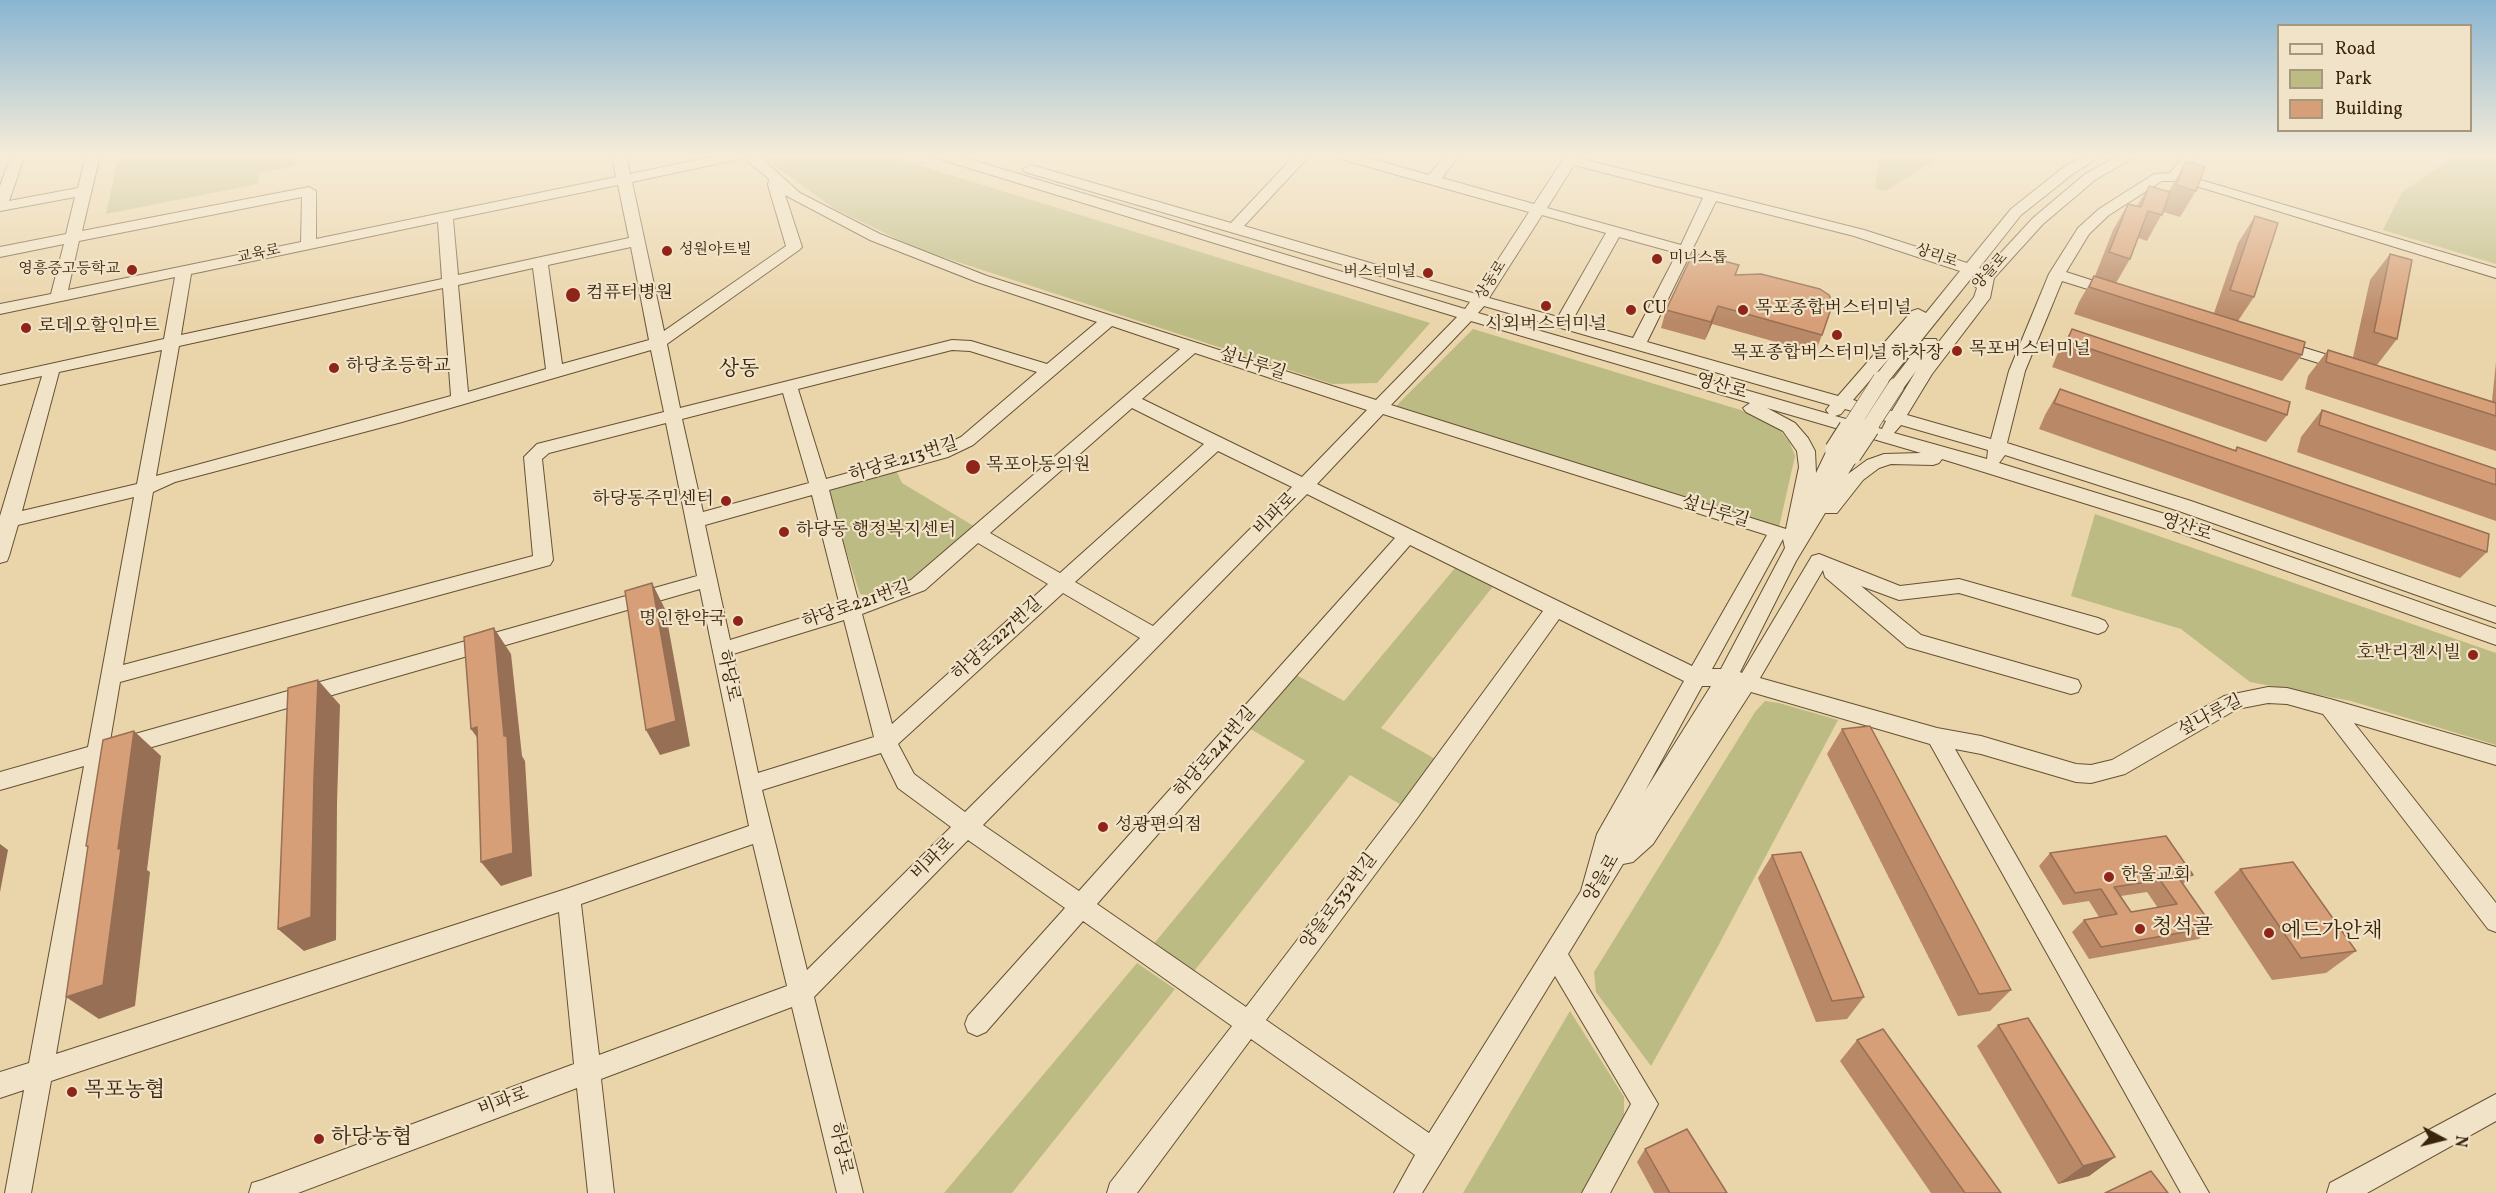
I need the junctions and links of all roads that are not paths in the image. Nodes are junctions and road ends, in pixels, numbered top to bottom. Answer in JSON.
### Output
{"nodes":[{"id":1,"x":79,"y":211,"type":"edge"},
{"id":2,"x":208,"y":211,"type":"edge"},
{"id":3,"x":309,"y":211,"type":"edge"},
{"id":4,"x":476,"y":211,"type":"edge"},
{"id":5,"x":631,"y":211,"type":"edge"},
{"id":6,"x":783,"y":211,"type":"edge"},
{"id":7,"x":824,"y":211,"type":"edge"},
{"id":8,"x":1135,"y":211,"type":"edge"},
{"id":9,"x":1178,"y":211,"type":"edge"},
{"id":10,"x":1250,"y":211,"type":"edge"},
{"id":11,"x":1536,"y":211,"type":"edge"},
{"id":12,"x":1543,"y":211,"type":"edge"},
{"id":13,"x":1705,"y":211,"type":"edge"},
{"id":14,"x":1772,"y":211,"type":"edge"},
{"id":15,"x":2018,"y":211,"type":"edge"},
{"id":16,"x":2050,"y":211,"type":"edge"},
{"id":17,"x":2106,"y":211,"type":"edge"},
{"id":18,"x":2292,"y":211,"type":"edge"},
{"id":19,"x":446,"y":217,"type":"junction"},
{"id":20,"x":1235,"y":227,"type":"junction"},
{"id":21,"x":1614,"y":232,"type":"junction"},
{"id":22,"x":73,"y":237,"type":"junction"},
{"id":23,"x":637,"y":241,"type":"junction"},
{"id":24,"x":308,"y":245,"type":"junction"},
{"id":25,"x":1686,"y":251,"type":"junction"},
{"id":26,"x":0,"y":252,"type":"edge"},
{"id":27,"x":540,"y":262,"type":"junction"},
{"id":28,"x":1969,"y":269,"type":"junction"},
{"id":29,"x":184,"y":271,"type":"junction"},
{"id":30,"x":2496,"y":273,"type":"edge"},
{"id":31,"x":2057,"y":274,"type":"junction"},
{"id":32,"x":1988,"y":276,"type":"junction"},
{"id":33,"x":450,"y":282,"type":"junction"},
{"id":34,"x":2125,"y":295,"type":"edge"},
{"id":35,"x":58,"y":297,"type":"junction"},
{"id":36,"x":1474,"y":308,"type":"junction"},
{"id":37,"x":0,"y":309,"type":"edge"},
{"id":38,"x":1109,"y":320,"type":"junction"},
{"id":39,"x":1562,"y":324,"type":"junction"},
{"id":40,"x":2260,"y":339,"type":"edge"},
{"id":41,"x":659,"y":342,"type":"junction"},
{"id":42,"x":171,"y":343,"type":"junction"},
{"id":43,"x":1637,"y":345,"type":"junction"},
{"id":44,"x":1193,"y":346,"type":"junction"},
{"id":45,"x":52,"y":369,"type":"junction"},
{"id":46,"x":1049,"y":370,"type":"junction"},
{"id":47,"x":2361,"y":371,"type":"edge"},
{"id":48,"x":555,"y":372,"type":"junction"},
{"id":49,"x":0,"y":380,"type":"edge"},
{"id":50,"x":1889,"y":382,"type":"junction"},
{"id":51,"x":789,"y":386,"type":"junction"},
{"id":52,"x":460,"y":400,"type":"junction"},
{"id":53,"x":1132,"y":401,"type":"junction"},
{"id":54,"x":1841,"y":402,"type":"junction"},
{"id":55,"x":1378,"y":407,"type":"junction"},
{"id":56,"x":674,"y":415,"type":"junction"},
{"id":57,"x":1896,"y":418,"type":"junction"},
{"id":58,"x":1828,"y":420,"type":"junction"},
{"id":59,"x":1886,"y":436,"type":"junction"},
{"id":60,"x":1216,"y":442,"type":"junction"},
{"id":61,"x":1998,"y":447,"type":"junction"},
{"id":62,"x":1992,"y":467,"type":"junction"},
{"id":63,"x":1304,"y":486,"type":"junction"},
{"id":64,"x":819,"y":487,"type":"junction"},
{"id":65,"x":145,"y":488,"type":"junction"},
{"id":66,"x":695,"y":521,"type":"junction"},
{"id":67,"x":5,"y":522,"type":"edge"},
{"id":68,"x":977,"y":534,"type":"junction"},
{"id":69,"x":1407,"y":536,"type":"junction"},
{"id":70,"x":0,"y":556,"type":"edge"},
{"id":71,"x":1788,"y":559,"type":"junction"},
{"id":72,"x":1819,"y":561,"type":"junction"},
{"id":73,"x":707,"y":580,"type":"junction"},
{"id":74,"x":1061,"y":583,"type":"junction"},
{"id":75,"x":1556,"y":608,"type":"junction"},
{"id":76,"x":852,"y":610,"type":"junction"},
{"id":77,"x":2496,"y":615,"type":"edge"},
{"id":78,"x":2098,"y":626,"type":"dead end"},
{"id":79,"x":1155,"y":637,"type":"junction"},
{"id":80,"x":2496,"y":638,"type":"edge"},
{"id":81,"x":722,"y":650,"type":"junction"},
{"id":82,"x":111,"y":676,"type":"junction"},
{"id":83,"x":1697,"y":678,"type":"junction"},
{"id":84,"x":1737,"y":679,"type":"junction"},
{"id":85,"x":2071,"y":686,"type":"dead end"},
{"id":86,"x":2330,"y":707,"type":"junction"},
{"id":87,"x":1935,"y":736,"type":"junction"},
{"id":88,"x":886,"y":742,"type":"junction"},
{"id":89,"x":98,"y":753,"type":"junction"},
{"id":90,"x":2496,"y":756,"type":"edge"},
{"id":91,"x":0,"y":781,"type":"edge"},
{"id":92,"x":750,"y":785,"type":"junction"},
{"id":93,"x":968,"y":827,"type":"junction"},
{"id":94,"x":761,"y":832,"type":"junction"},
{"id":95,"x":569,"y":898,"type":"junction"},
{"id":96,"x":1591,"y":899,"type":"junction"},
{"id":97,"x":1082,"y":906,"type":"junction"},
{"id":98,"x":2496,"y":921,"type":"edge"},
{"id":99,"x":1556,"y":956,"type":"junction"},
{"id":100,"x":802,"y":992,"type":"junction"},
{"id":101,"x":1248,"y":1023,"type":"junction"},
{"id":102,"x":977,"y":1024,"type":"dead end"},
{"id":103,"x":40,"y":1071,"type":"junction"},
{"id":104,"x":587,"y":1072,"type":"junction"},
{"id":105,"x":0,"y":1085,"type":"edge"},
{"id":106,"x":2496,"y":1107,"type":"edge"},
{"id":107,"x":1432,"y":1151,"type":"junction"},
{"id":108,"x":18,"y":1193,"type":"edge"},
{"id":109,"x":262,"y":1193,"type":"edge"},
{"id":110,"x":601,"y":1193,"type":"edge"},
{"id":111,"x":850,"y":1193,"type":"edge"},
{"id":112,"x":1120,"y":1193,"type":"edge"},
{"id":113,"x":1407,"y":1193,"type":"edge"},
{"id":114,"x":1595,"y":1193,"type":"edge"},
{"id":115,"x":2196,"y":1193,"type":"edge"},
{"id":116,"x":2340,"y":1193,"type":"edge"}],
"edges":[{"from":1,"to":22,"type":"street"},
{"from":2,"to":22,"type":"street"},
{"from":3,"to":24,"type":"street"},
{"from":4,"to":19,"type":"street","name":"교육로"},
{"from":5,"to":23,"type":"street","name":"하당로"},
{"from":6,"to":41,"type":"street"},
{"from":7,"to":38,"type":"street","name":"섶나루길"},
{"from":8,"to":36,"type":"street","name":"영산로"},
{"from":9,"to":20,"type":"street","name":"영산로"},
{"from":10,"to":20,"type":"street"},
{"from":11,"to":36,"type":"street","name":"상동로"},
{"from":12,"to":21,"type":"street"},
{"from":13,"to":25,"type":"street"},
{"from":14,"to":28,"type":"street","name":"상리로"},
{"from":15,"to":28,"type":"street","name":"양을로"},
{"from":16,"to":32,"type":"street","name":"양을로"},
{"from":17,"to":31,"type":"street"},
{"from":18,"to":30,"type":"street"},
{"from":19,"to":24,"type":"street","name":"교육로"},
{"from":19,"to":33,"type":"street"},
{"from":20,"to":36,"type":"street","name":"영산로"},
{"from":21,"to":25,"type":"street"},
{"from":21,"to":39,"type":"street"},
{"from":22,"to":26,"type":"street"},
{"from":22,"to":35,"type":"street"},
{"from":23,"to":27,"type":"street"},
{"from":23,"to":41,"type":"street","name":"하당로"},
{"from":24,"to":29,"type":"street","name":"교육로"},
{"from":25,"to":43,"type":"street"},
{"from":27,"to":33,"type":"street"},
{"from":27,"to":48,"type":"street"},
{"from":28,"to":32,"type":"street","name":"상리로"},
{"from":28,"to":50,"type":"street","name":"양을로"},
{"from":28,"to":54,"type":"street"},
{"from":29,"to":35,"type":"street","name":"교육로"},
{"from":29,"to":42,"type":"street"},
{"from":31,"to":34,"type":"street"},
{"from":31,"to":61,"type":"street"},
{"from":32,"to":50,"type":"street","name":"양을로"},
{"from":32,"to":57,"type":"street"},
{"from":33,"to":42,"type":"street"},
{"from":33,"to":52,"type":"street"},
{"from":35,"to":37,"type":"street","name":"교육로"},
{"from":36,"to":39,"type":"street","name":"영산로"},
{"from":36,"to":55,"type":"street","name":"비파로"},
{"from":36,"to":58,"type":"street","name":"영산로"},
{"from":36,"to":71,"type":"street"},
{"from":38,"to":44,"type":"street","name":"섶나루길"},
{"from":38,"to":46,"type":"street","name":"하당로213번길"},
{"from":39,"to":43,"type":"street","name":"영산로"},
{"from":40,"to":47,"type":"street"},
{"from":41,"to":48,"type":"street"},
{"from":41,"to":56,"type":"street","name":"하당로"},
{"from":42,"to":45,"type":"street"},
{"from":42,"to":65,"type":"street"},
{"from":43,"to":54,"type":"street","name":"영산로"},
{"from":44,"to":53,"type":"street","name":"하당로221번길"},
{"from":44,"to":55,"type":"street","name":"섶나루길"},
{"from":45,"to":49,"type":"street"},
{"from":45,"to":67,"type":"street"},
{"from":46,"to":51,"type":"street"},
{"from":46,"to":64,"type":"street","name":"하당로213번길"},
{"from":48,"to":52,"type":"street"},
{"from":50,"to":71,"type":"street","name":"양을로","bridge":true},
{"from":51,"to":56,"type":"street"},
{"from":51,"to":64,"type":"street"},
{"from":52,"to":65,"type":"street"},
{"from":53,"to":60,"type":"street"},
{"from":53,"to":68,"type":"street","name":"하당로221번길"},
{"from":54,"to":57,"type":"street","name":"영산로"},
{"from":54,"to":58,"type":"street"},
{"from":55,"to":63,"type":"street","name":"비파로"},
{"from":55,"to":83,"type":"street","name":"섶나루길"},
{"from":56,"to":66,"type":"street","name":"하당로"},
{"from":56,"to":82,"type":"street"},
{"from":57,"to":59,"type":"street"},
{"from":57,"to":61,"type":"street","name":"영산로"},
{"from":58,"to":59,"type":"street","name":"영산로"},
{"from":59,"to":62,"type":"street","name":"영산로"},
{"from":60,"to":63,"type":"street"},
{"from":60,"to":74,"type":"street","name":"하당로227번길"},
{"from":61,"to":62,"type":"street"},
{"from":61,"to":77,"type":"street","name":"영산로"},
{"from":62,"to":80,"type":"street","name":"영산로"},
{"from":63,"to":69,"type":"street"},
{"from":63,"to":79,"type":"street","name":"비파로"},
{"from":64,"to":66,"type":"street","name":"하당로213번길"},
{"from":64,"to":76,"type":"street"},
{"from":65,"to":67,"type":"street"},
{"from":65,"to":82,"type":"street"},
{"from":66,"to":73,"type":"street","name":"하당로"},
{"from":67,"to":70,"type":"street"},
{"from":68,"to":74,"type":"street"},
{"from":68,"to":76,"type":"street","name":"하당로221번길"},
{"from":69,"to":75,"type":"street"},
{"from":69,"to":97,"type":"street","name":"하당로241번길"},
{"from":71,"to":80,"type":"street"},
{"from":71,"to":84,"type":"street","name":"양을로"},
{"from":72,"to":78,"type":"street"},
{"from":72,"to":84,"type":"street"},
{"from":72,"to":85,"type":"street"},
{"from":73,"to":81,"type":"street","name":"하당로"},
{"from":73,"to":89,"type":"street"},
{"from":74,"to":79,"type":"street"},
{"from":74,"to":88,"type":"street","name":"하당로227번길"},
{"from":75,"to":83,"type":"street"},
{"from":75,"to":101,"type":"street","name":"양을로532번길"},
{"from":76,"to":81,"type":"street","name":"하당로221번길"},
{"from":76,"to":88,"type":"street"},
{"from":79,"to":93,"type":"street","name":"비파로"},
{"from":81,"to":92,"type":"street","name":"하당로"},
{"from":82,"to":89,"type":"street"},
{"from":83,"to":84,"type":"street","name":"섶나루길"},
{"from":83,"to":96,"type":"street"},
{"from":84,"to":87,"type":"street","name":"섶나루길"},
{"from":84,"to":96,"type":"street","name":"양을로"},
{"from":86,"to":87,"type":"street","name":"섶나루길"},
{"from":86,"to":90,"type":"street","name":"섶나루길"},
{"from":86,"to":98,"type":"street"},
{"from":87,"to":115,"type":"street"},
{"from":88,"to":92,"type":"street","name":"하당로227번길"},
{"from":88,"to":93,"type":"street"},
{"from":89,"to":91,"type":"street"},
{"from":89,"to":103,"type":"street"},
{"from":92,"to":94,"type":"street","name":"하당로"},
{"from":93,"to":97,"type":"street"},
{"from":93,"to":100,"type":"street","name":"비파로"},
{"from":94,"to":95,"type":"street"},
{"from":94,"to":100,"type":"street","name":"하당로"},
{"from":95,"to":103,"type":"street"},
{"from":95,"to":104,"type":"street"},
{"from":96,"to":99,"type":"street","name":"양을로"},
{"from":97,"to":101,"type":"street"},
{"from":97,"to":102,"type":"street","name":"하당로241번길"},
{"from":99,"to":107,"type":"street","name":"양을로"},
{"from":99,"to":114,"type":"street"},
{"from":100,"to":104,"type":"street","name":"비파로"},
{"from":100,"to":111,"type":"street","name":"하당로"},
{"from":101,"to":107,"type":"street"},
{"from":101,"to":112,"type":"street","name":"양을로532번길"},
{"from":103,"to":105,"type":"street"},
{"from":103,"to":108,"type":"street"},
{"from":104,"to":109,"type":"street","name":"비파로"},
{"from":104,"to":110,"type":"street"},
{"from":106,"to":116,"type":"street"},
{"from":107,"to":113,"type":"street","name":"양을로"}]}
